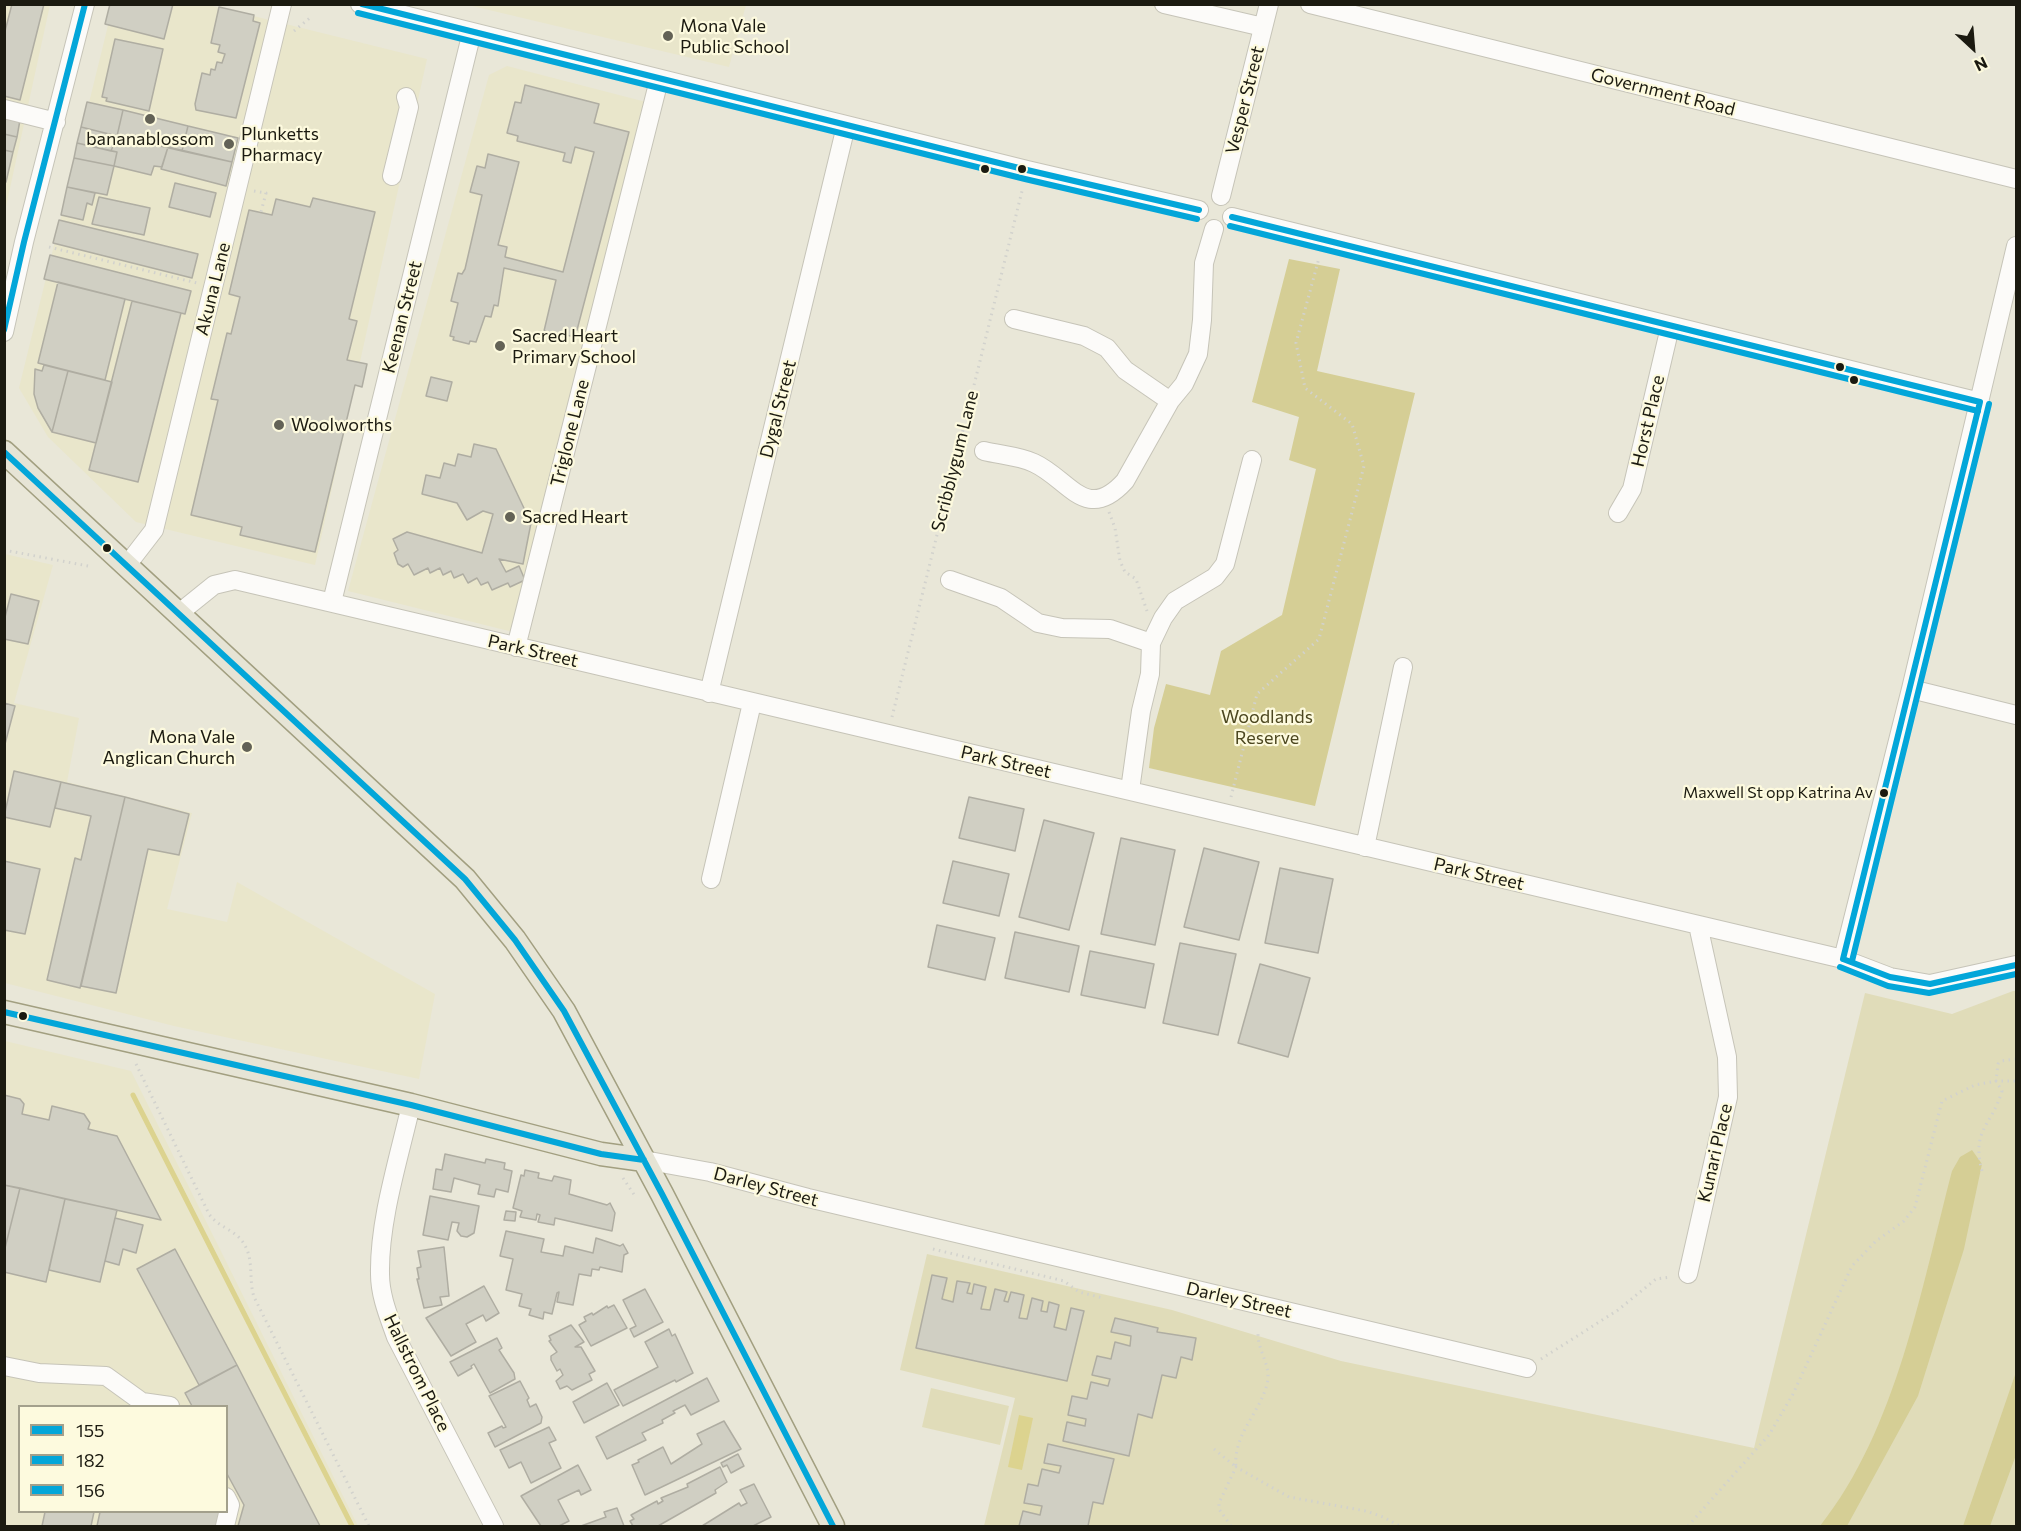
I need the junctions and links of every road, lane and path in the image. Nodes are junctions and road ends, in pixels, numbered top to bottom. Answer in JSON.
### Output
{"nodes":[{"id":1,"x":85,"y":4,"type":"edge"},
{"id":2,"x":282,"y":4,"type":"edge"},
{"id":3,"x":360,"y":4,"type":"edge"},
{"id":4,"x":1164,"y":4,"type":"edge"},
{"id":5,"x":1269,"y":4,"type":"edge"},
{"id":6,"x":1310,"y":4,"type":"edge"},
{"id":7,"x":311,"y":17,"type":"dead end"},
{"id":8,"x":1263,"y":27,"type":"junction"},
{"id":9,"x":472,"y":32,"type":"junction"},
{"id":10,"x":285,"y":34,"type":"dead end"},
{"id":11,"x":659,"y":80,"type":"junction"},
{"id":12,"x":406,"y":97,"type":"dead end"},
{"id":13,"x":4,"y":110,"type":"edge"},
{"id":14,"x":56,"y":122,"type":"junction"},
{"id":15,"x":846,"y":126,"type":"junction"},
{"id":16,"x":393,"y":176,"type":"dead end"},
{"id":17,"x":2016,"y":179,"type":"edge"},
{"id":18,"x":255,"y":181,"type":"dead end"},
{"id":19,"x":1023,"y":185,"type":"dead end"},
{"id":20,"x":1221,"y":196,"type":"junction"},
{"id":21,"x":1199,"y":210,"type":"junction"},
{"id":22,"x":261,"y":212,"type":"dead end"},
{"id":23,"x":1232,"y":217,"type":"junction"},
{"id":24,"x":1214,"y":229,"type":"junction"},
{"id":25,"x":2016,"y":246,"type":"edge"},
{"id":26,"x":49,"y":247,"type":"dead end"},
{"id":27,"x":1318,"y":258,"type":"dead end"},
{"id":28,"x":213,"y":287,"type":"junction"},
{"id":29,"x":1014,"y":319,"type":"dead end"},
{"id":30,"x":1670,"y":327,"type":"junction"},
{"id":31,"x":4,"y":332,"type":"edge"},
{"id":32,"x":1170,"y":401,"type":"junction"},
{"id":33,"x":1980,"y":402,"type":"junction"},
{"id":34,"x":984,"y":451,"type":"dead end"},
{"id":35,"x":4,"y":452,"type":"edge"},
{"id":36,"x":1252,"y":460,"type":"dead end"},
{"id":37,"x":1104,"y":499,"type":"junction"},
{"id":38,"x":1618,"y":513,"type":"dead end"},
{"id":39,"x":4,"y":550,"type":"edge"},
{"id":40,"x":127,"y":565,"type":"junction"},
{"id":41,"x":88,"y":567,"type":"dead end"},
{"id":42,"x":950,"y":580,"type":"dead end"},
{"id":43,"x":332,"y":602,"type":"junction"},
{"id":44,"x":178,"y":614,"type":"junction"},
{"id":45,"x":1157,"y":616,"type":"dead end"},
{"id":46,"x":1151,"y":644,"type":"junction"},
{"id":47,"x":516,"y":647,"type":"junction"},
{"id":48,"x":1403,"y":667,"type":"dead end"},
{"id":49,"x":1911,"y":688,"type":"junction"},
{"id":50,"x":709,"y":693,"type":"junction"},
{"id":51,"x":752,"y":703,"type":"junction"},
{"id":52,"x":2016,"y":715,"type":"edge"},
{"id":53,"x":887,"y":736,"type":"junction"},
{"id":54,"x":1130,"y":790,"type":"junction"},
{"id":55,"x":1227,"y":813,"type":"junction"},
{"id":56,"x":1365,"y":848,"type":"junction"},
{"id":57,"x":711,"y":879,"type":"dead end"},
{"id":58,"x":1698,"y":925,"type":"junction"},
{"id":59,"x":1843,"y":959,"type":"junction"},
{"id":60,"x":2016,"y":965,"type":"edge"},
{"id":61,"x":4,"y":1012,"type":"edge"},
{"id":62,"x":2016,"y":1059,"type":"edge"},
{"id":63,"x":136,"y":1064,"type":"dead end"},
{"id":64,"x":1996,"y":1081,"type":"junction"},
{"id":65,"x":2016,"y":1081,"type":"edge"},
{"id":66,"x":411,"y":1105,"type":"junction"},
{"id":67,"x":644,"y":1160,"type":"junction"},
{"id":68,"x":1982,"y":1171,"type":"dead end"},
{"id":69,"x":623,"y":1178,"type":"dead end"},
{"id":70,"x":634,"y":1196,"type":"dead end"},
{"id":71,"x":933,"y":1250,"type":"dead end"},
{"id":72,"x":1688,"y":1274,"type":"joint"},
{"id":73,"x":1103,"y":1298,"type":"dead end"},
{"id":74,"x":1258,"y":1334,"type":"dead end"},
{"id":75,"x":4,"y":1366,"type":"edge"},
{"id":76,"x":1527,"y":1368,"type":"joint"},
{"id":77,"x":159,"y":1405,"type":"edge"},
{"id":78,"x":1214,"y":1449,"type":"dead end"},
{"id":79,"x":1236,"y":1467,"type":"junction"},
{"id":80,"x":228,"y":1501,"type":"edge"},
{"id":81,"x":225,"y":1527,"type":"edge"},
{"id":82,"x":369,"y":1527,"type":"edge"},
{"id":83,"x":495,"y":1527,"type":"edge"},
{"id":84,"x":833,"y":1527,"type":"edge"},
{"id":85,"x":1231,"y":1527,"type":"edge"},
{"id":86,"x":1400,"y":1527,"type":"edge"},
{"id":87,"x":1688,"y":1527,"type":"edge"}],
"edges":[{"from":1,"to":14,"type":"street"},
{"from":2,"to":28,"type":"street","name":"Akuna Lane"},
{"from":3,"to":9,"type":"street"},
{"from":4,"to":8,"type":"street"},
{"from":5,"to":8,"type":"street","name":"Vesper Street"},
{"from":6,"to":17,"type":"street","name":"Government Road"},
{"from":7,"to":10,"type":"path"},
{"from":8,"to":20,"type":"street","name":"Vesper Street"},
{"from":9,"to":11,"type":"street"},
{"from":9,"to":43,"type":"street","name":"Keenan Street"},
{"from":11,"to":15,"type":"street"},
{"from":11,"to":47,"type":"street","name":"Triglone Lane"},
{"from":12,"to":16,"type":"street"},
{"from":13,"to":14,"type":"street"},
{"from":14,"to":31,"type":"street"},
{"from":15,"to":21,"type":"street"},
{"from":15,"to":50,"type":"street","name":"Dygal Street"},
{"from":18,"to":22,"type":"path"},
{"from":19,"to":53,"type":"path","name":"Scribblygum Lane"},
{"from":20,"to":21,"type":"street"},
{"from":20,"to":23,"type":"street"},
{"from":21,"to":24,"type":"street"},
{"from":23,"to":24,"type":"street"},
{"from":23,"to":30,"type":"street"},
{"from":24,"to":32,"type":"street"},
{"from":25,"to":33,"type":"street"},
{"from":26,"to":28,"type":"path"},
{"from":27,"to":55,"type":"path"},
{"from":28,"to":40,"type":"street","name":"Akuna Lane"},
{"from":29,"to":32,"type":"street"},
{"from":30,"to":33,"type":"street"},
{"from":30,"to":38,"type":"street","name":"Horst Place"},
{"from":32,"to":37,"type":"street"},
{"from":33,"to":49,"type":"street"},
{"from":34,"to":37,"type":"street"},
{"from":35,"to":40,"type":"main road"},
{"from":36,"to":46,"type":"street"},
{"from":37,"to":45,"type":"path"},
{"from":39,"to":41,"type":"path"},
{"from":40,"to":44,"type":"main road"},
{"from":42,"to":46,"type":"street"},
{"from":43,"to":44,"type":"street","name":"Park Street"},
{"from":43,"to":47,"type":"street","name":"Park Street"},
{"from":44,"to":67,"type":"main road"},
{"from":46,"to":54,"type":"street"},
{"from":47,"to":50,"type":"street","name":"Park Street"},
{"from":48,"to":56,"type":"street"},
{"from":49,"to":52,"type":"street"},
{"from":49,"to":59,"type":"street"},
{"from":50,"to":51,"type":"street","name":"Park Street"},
{"from":51,"to":53,"type":"street","name":"Park Street"},
{"from":51,"to":57,"type":"street"},
{"from":53,"to":54,"type":"street","name":"Park Street"},
{"from":54,"to":55,"type":"street","name":"Park Street"},
{"from":55,"to":56,"type":"street","name":"Park Street"},
{"from":56,"to":58,"type":"street","name":"Park Street"},
{"from":58,"to":59,"type":"street","name":"Park Street"},
{"from":58,"to":72,"type":"street","name":"Kunari Place"},
{"from":59,"to":60,"type":"street","name":"Park Street"},
{"from":61,"to":66,"type":"main road","name":"Darley Street"},
{"from":62,"to":64,"type":"path"},
{"from":63,"to":82,"type":"path"},
{"from":64,"to":65,"type":"path"},
{"from":64,"to":68,"type":"path"},
{"from":64,"to":87,"type":"path"},
{"from":66,"to":67,"type":"main road","name":"Darley Street"},
{"from":66,"to":83,"type":"street","name":"Hallstrom Place"},
{"from":67,"to":76,"type":"street","name":"Darley Street"},
{"from":67,"to":84,"type":"main road"},
{"from":69,"to":70,"type":"path"},
{"from":71,"to":73,"type":"path"},
{"from":72,"to":76,"type":"path"},
{"from":74,"to":79,"type":"path"},
{"from":75,"to":77,"type":"street"},
{"from":78,"to":79,"type":"path"},
{"from":79,"to":85,"type":"path"},
{"from":79,"to":86,"type":"path"},
{"from":80,"to":81,"type":"street"}]}
